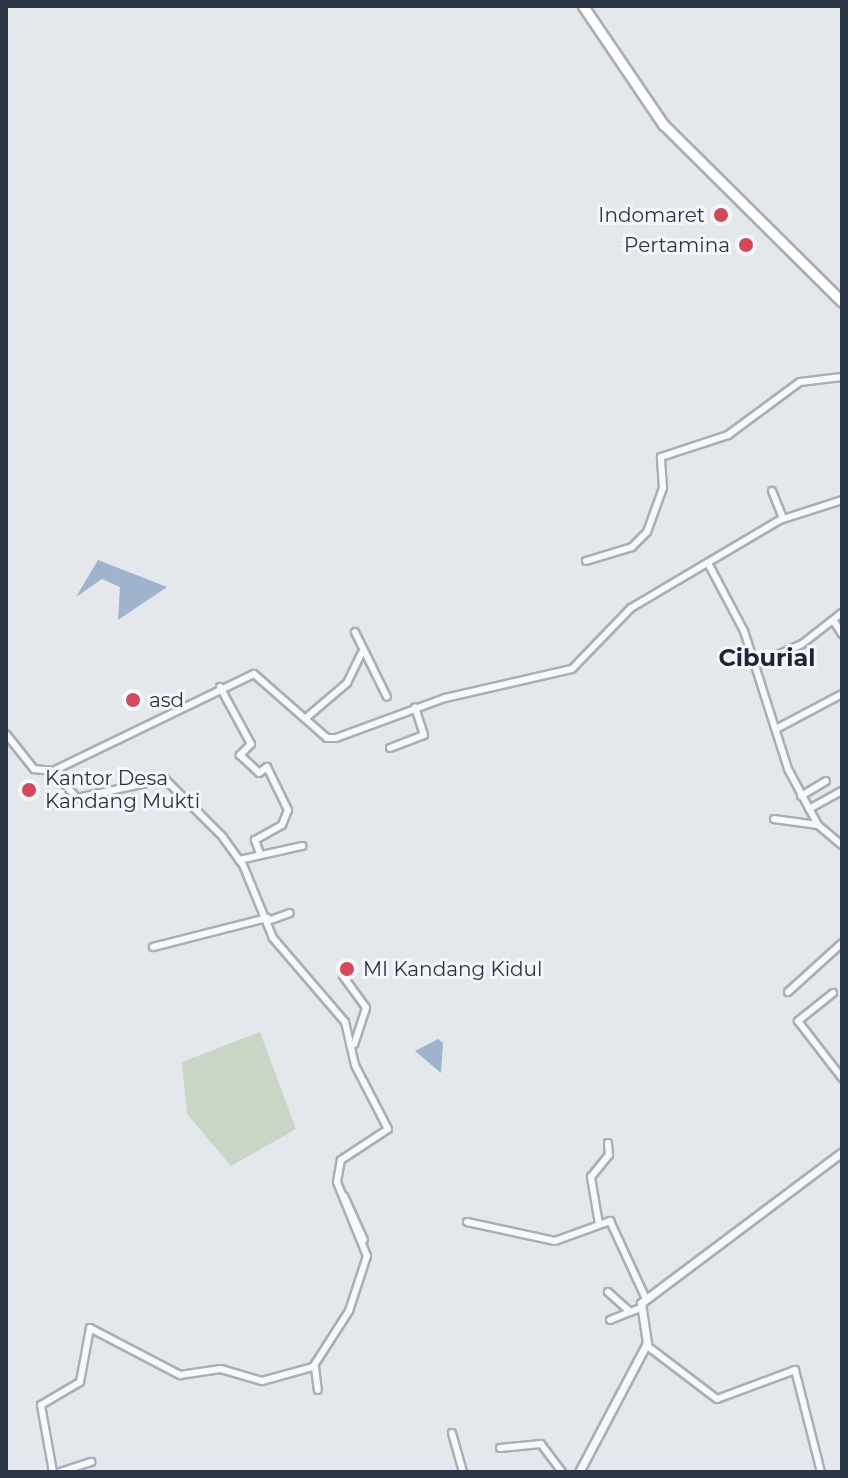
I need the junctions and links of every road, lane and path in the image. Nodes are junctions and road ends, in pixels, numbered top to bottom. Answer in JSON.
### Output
{"nodes":[{"id":1,"x":589,"y":8,"type":"edge"},
{"id":2,"x":842,"y":302,"type":"edge"},
{"id":3,"x":840,"y":378,"type":"edge"},
{"id":4,"x":772,"y":491,"type":"dead end"},
{"id":5,"x":842,"y":500,"type":"edge"},
{"id":6,"x":783,"y":518,"type":"junction"},
{"id":7,"x":586,"y":561,"type":"dead end"},
{"id":8,"x":708,"y":563,"type":"junction"},
{"id":9,"x":842,"y":613,"type":"edge"},
{"id":10,"x":833,"y":620,"type":"junction"},
{"id":11,"x":355,"y":632,"type":"dead end"},
{"id":12,"x":842,"y":634,"type":"edge"},
{"id":13,"x":362,"y":652,"type":"junction"},
{"id":14,"x":755,"y":665,"type":"junction"},
{"id":15,"x":220,"y":687,"type":"junction"},
{"id":16,"x":842,"y":694,"type":"edge"},
{"id":17,"x":387,"y":697,"type":"dead end"},
{"id":18,"x":415,"y":707,"type":"junction"},
{"id":19,"x":306,"y":718,"type":"junction"},
{"id":20,"x":776,"y":729,"type":"junction"},
{"id":21,"x":6,"y":734,"type":"edge"},
{"id":22,"x":390,"y":748,"type":"dead end"},
{"id":23,"x":53,"y":771,"type":"junction"},
{"id":24,"x":826,"y":781,"type":"dead end"},
{"id":25,"x":842,"y":791,"type":"edge"},
{"id":26,"x":801,"y":796,"type":"junction"},
{"id":27,"x":809,"y":809,"type":"junction"},
{"id":28,"x":774,"y":819,"type":"dead end"},
{"id":29,"x":818,"y":825,"type":"junction"},
{"id":30,"x":842,"y":845,"type":"edge"},
{"id":31,"x":302,"y":846,"type":"dead end"},
{"id":32,"x":260,"y":854,"type":"junction"},
{"id":33,"x":239,"y":860,"type":"junction"},
{"id":34,"x":290,"y":913,"type":"dead end"},
{"id":35,"x":267,"y":919,"type":"junction"},
{"id":36,"x":842,"y":943,"type":"edge"},
{"id":37,"x":153,"y":947,"type":"dead end"},
{"id":38,"x":343,"y":976,"type":"dead end"},
{"id":39,"x":788,"y":992,"type":"dead end"},
{"id":40,"x":833,"y":993,"type":"dead end"},
{"id":41,"x":354,"y":1044,"type":"junction"},
{"id":42,"x":842,"y":1078,"type":"edge"},
{"id":43,"x":608,"y":1143,"type":"dead end"},
{"id":44,"x":842,"y":1152,"type":"edge"},
{"id":45,"x":467,"y":1222,"type":"dead end"},
{"id":46,"x":599,"y":1224,"type":"junction"},
{"id":47,"x":608,"y":1292,"type":"dead end"},
{"id":48,"x":646,"y":1299,"type":"junction"},
{"id":49,"x":641,"y":1308,"type":"junction"},
{"id":50,"x":630,"y":1312,"type":"junction"},
{"id":51,"x":610,"y":1320,"type":"dead end"},
{"id":52,"x":646,"y":1345,"type":"junction"},
{"id":53,"x":316,"y":1363,"type":"junction"},
{"id":54,"x":318,"y":1390,"type":"dead end"},
{"id":55,"x":452,"y":1433,"type":"dead end"},
{"id":56,"x":500,"y":1448,"type":"dead end"},
{"id":57,"x":91,"y":1462,"type":"dead end"},
{"id":58,"x":53,"y":1472,"type":"edge"},
{"id":59,"x":60,"y":1472,"type":"edge"},
{"id":60,"x":463,"y":1472,"type":"edge"},
{"id":61,"x":562,"y":1472,"type":"edge"},
{"id":62,"x":579,"y":1472,"type":"edge"},
{"id":63,"x":821,"y":1472,"type":"edge"}],
"edges":[{"from":1,"to":2,"type":"main road"},
{"from":3,"to":7,"type":"street"},
{"from":4,"to":6,"type":"street"},
{"from":5,"to":6,"type":"street"},
{"from":6,"to":8,"type":"street"},
{"from":8,"to":14,"type":"street"},
{"from":8,"to":18,"type":"street"},
{"from":9,"to":10,"type":"street"},
{"from":10,"to":12,"type":"street"},
{"from":10,"to":14,"type":"street"},
{"from":11,"to":13,"type":"street"},
{"from":13,"to":17,"type":"street"},
{"from":13,"to":19,"type":"street"},
{"from":14,"to":20,"type":"street"},
{"from":15,"to":19,"type":"street"},
{"from":15,"to":23,"type":"street"},
{"from":15,"to":32,"type":"street"},
{"from":16,"to":20,"type":"street"},
{"from":18,"to":19,"type":"street"},
{"from":18,"to":22,"type":"street"},
{"from":20,"to":26,"type":"street"},
{"from":21,"to":23,"type":"street"},
{"from":23,"to":33,"type":"street"},
{"from":24,"to":26,"type":"street"},
{"from":25,"to":27,"type":"street"},
{"from":26,"to":27,"type":"street"},
{"from":27,"to":29,"type":"street"},
{"from":28,"to":29,"type":"street"},
{"from":29,"to":30,"type":"street"},
{"from":31,"to":32,"type":"street"},
{"from":32,"to":33,"type":"street"},
{"from":33,"to":35,"type":"street"},
{"from":34,"to":35,"type":"street"},
{"from":35,"to":37,"type":"street"},
{"from":35,"to":41,"type":"street"},
{"from":36,"to":39,"type":"street"},
{"from":38,"to":41,"type":"street"},
{"from":40,"to":42,"type":"street"},
{"from":41,"to":53,"type":"street"},
{"from":43,"to":46,"type":"street"},
{"from":44,"to":48,"type":"street"},
{"from":45,"to":46,"type":"street"},
{"from":46,"to":48,"type":"street"},
{"from":47,"to":50,"type":"street"},
{"from":48,"to":49,"type":"street"},
{"from":49,"to":50,"type":"street"},
{"from":49,"to":52,"type":"street"},
{"from":50,"to":51,"type":"street"},
{"from":52,"to":62,"type":"street"},
{"from":52,"to":63,"type":"street"},
{"from":53,"to":54,"type":"street"},
{"from":53,"to":58,"type":"street"},
{"from":55,"to":60,"type":"street"},
{"from":56,"to":61,"type":"street"},
{"from":57,"to":59,"type":"street"}]}
